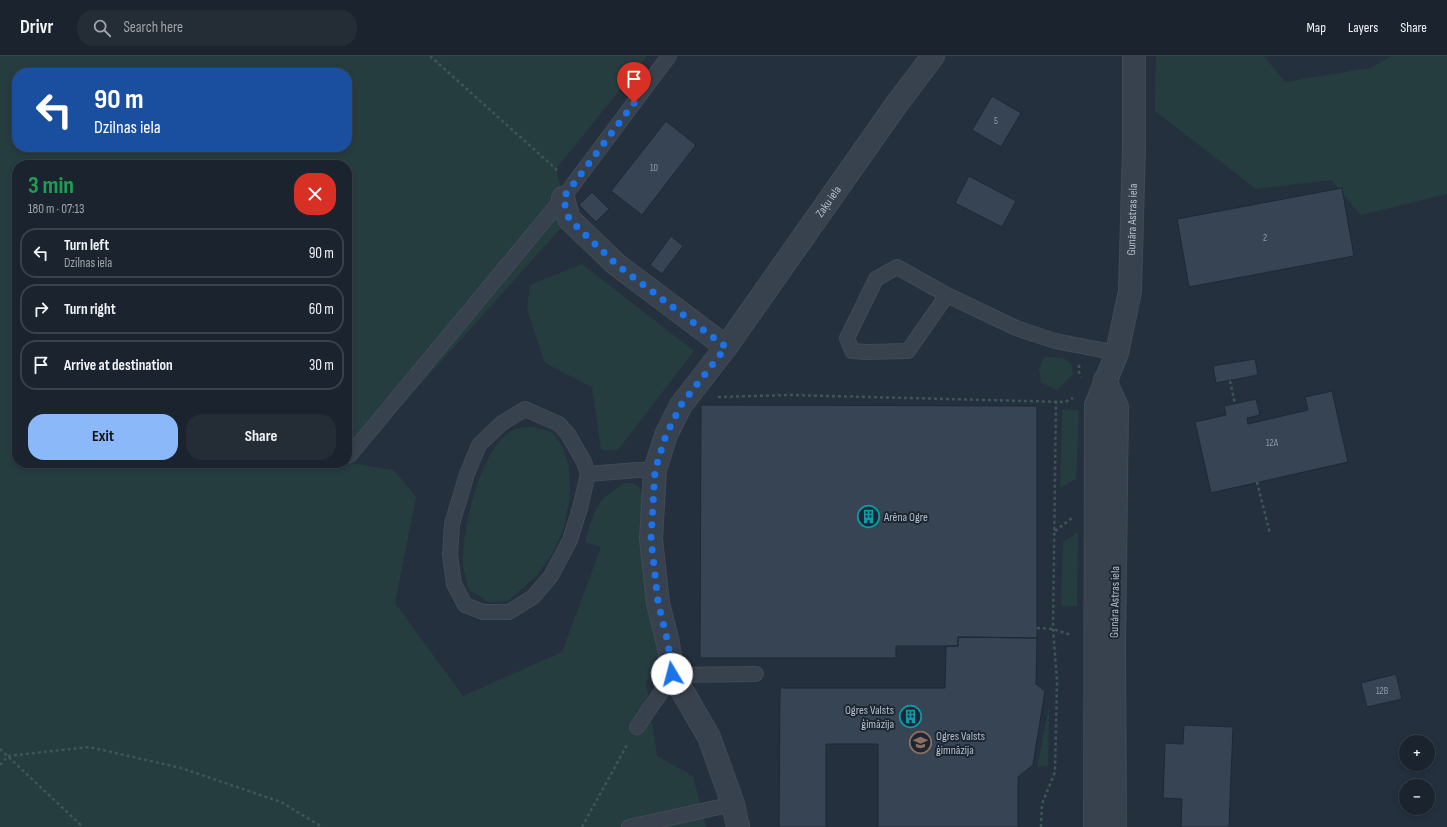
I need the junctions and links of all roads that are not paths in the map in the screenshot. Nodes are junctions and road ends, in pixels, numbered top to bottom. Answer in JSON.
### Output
{"nodes":[{"id":1,"x":669,"y":56,"type":"edge"},
{"id":2,"x":933,"y":56,"type":"edge"},
{"id":3,"x":1134,"y":56,"type":"edge"},
{"id":4,"x":563,"y":198,"type":"junction"},
{"id":5,"x":947,"y":295,"type":"junction"},
{"id":6,"x":726,"y":347,"type":"junction"},
{"id":7,"x":1117,"y":353,"type":"junction"},
{"id":8,"x":1105,"y":380,"type":"junction"},
{"id":9,"x":352,"y":453,"type":"edge"},
{"id":10,"x":655,"y":470,"type":"junction"},
{"id":11,"x":588,"y":474,"type":"junction"},
{"id":12,"x":672,"y":674,"type":"junction"},
{"id":13,"x":756,"y":674,"type":"dead end"},
{"id":14,"x":637,"y":727,"type":"road end"},
{"id":15,"x":733,"y":804,"type":"junction"},
{"id":16,"x":629,"y":827,"type":"edge"},
{"id":17,"x":738,"y":827,"type":"edge"},
{"id":18,"x":1094,"y":827,"type":"edge"},
{"id":19,"x":1115,"y":827,"type":"edge"}],
"edges":[{"from":1,"to":4,"type":"lane"},
{"from":2,"to":6,"type":"street","name":"Zaķu iela"},
{"from":3,"to":7,"type":"street","name":"Gunāra Astras iela"},
{"from":4,"to":6,"type":"street"},
{"from":4,"to":9,"type":"lane"},
{"from":5,"to":5,"type":"lane"},
{"from":5,"to":7,"type":"lane"},
{"from":6,"to":10,"type":"street","name":"Zaķu iela"},
{"from":7,"to":8,"type":"street","name":"Gunāra Astras iela"},
{"from":8,"to":18,"type":"street","name":"Gunāra Astras iela"},
{"from":8,"to":19,"type":"street","name":"Gunāra Astras iela"},
{"from":10,"to":11,"type":"lane"},
{"from":10,"to":12,"type":"street","name":"Zaķu iela"},
{"from":11,"to":11,"type":"lane"},
{"from":12,"to":13,"type":"lane"},
{"from":12,"to":14,"type":"lane"},
{"from":12,"to":15,"type":"street"},
{"from":15,"to":16,"type":"lane"},
{"from":15,"to":17,"type":"street"}]}
